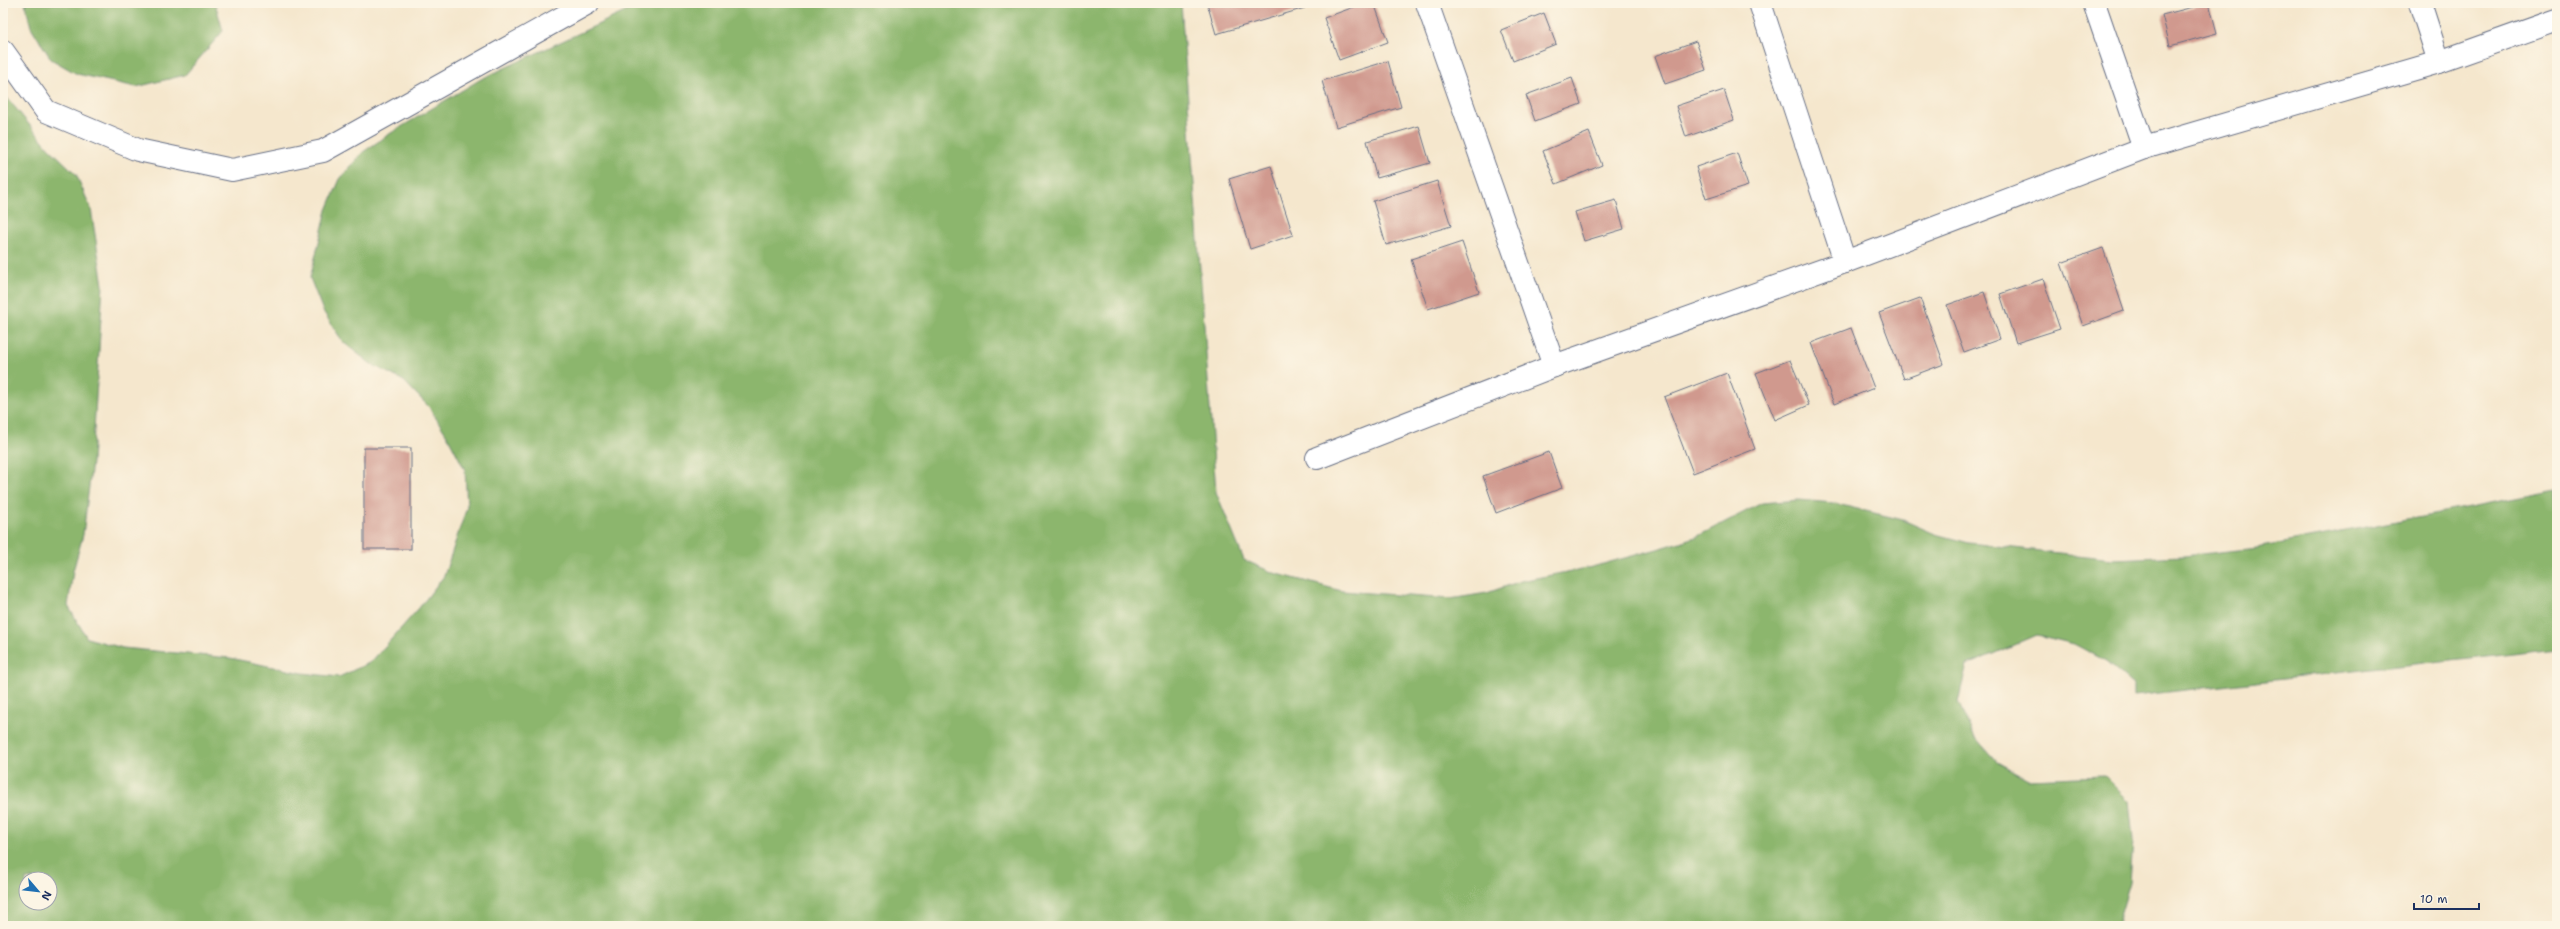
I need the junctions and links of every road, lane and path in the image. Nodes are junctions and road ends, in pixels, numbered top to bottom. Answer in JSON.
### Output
{"nodes":[{"id":1,"x":588,"y":3,"type":"edge"},
{"id":2,"x":1427,"y":3,"type":"edge"},
{"id":3,"x":1760,"y":3,"type":"edge"},
{"id":4,"x":2094,"y":3,"type":"edge"},
{"id":5,"x":2420,"y":3,"type":"edge"},
{"id":6,"x":2557,"y":20,"type":"edge"},
{"id":7,"x":3,"y":51,"type":"edge"},
{"id":8,"x":2440,"y":62,"type":"junction"},
{"id":9,"x":2144,"y":148,"type":"junction"},
{"id":10,"x":1845,"y":262,"type":"junction"},
{"id":11,"x":1554,"y":366,"type":"junction"},
{"id":12,"x":1317,"y":458,"type":"dead end"}],
"edges":[{"from":1,"to":7,"type":"street"},
{"from":2,"to":11,"type":"street"},
{"from":3,"to":10,"type":"street"},
{"from":4,"to":9,"type":"street"},
{"from":5,"to":8,"type":"street"},
{"from":6,"to":8,"type":"street"},
{"from":8,"to":9,"type":"street"},
{"from":9,"to":10,"type":"street"},
{"from":10,"to":11,"type":"street"},
{"from":11,"to":12,"type":"street"}]}
